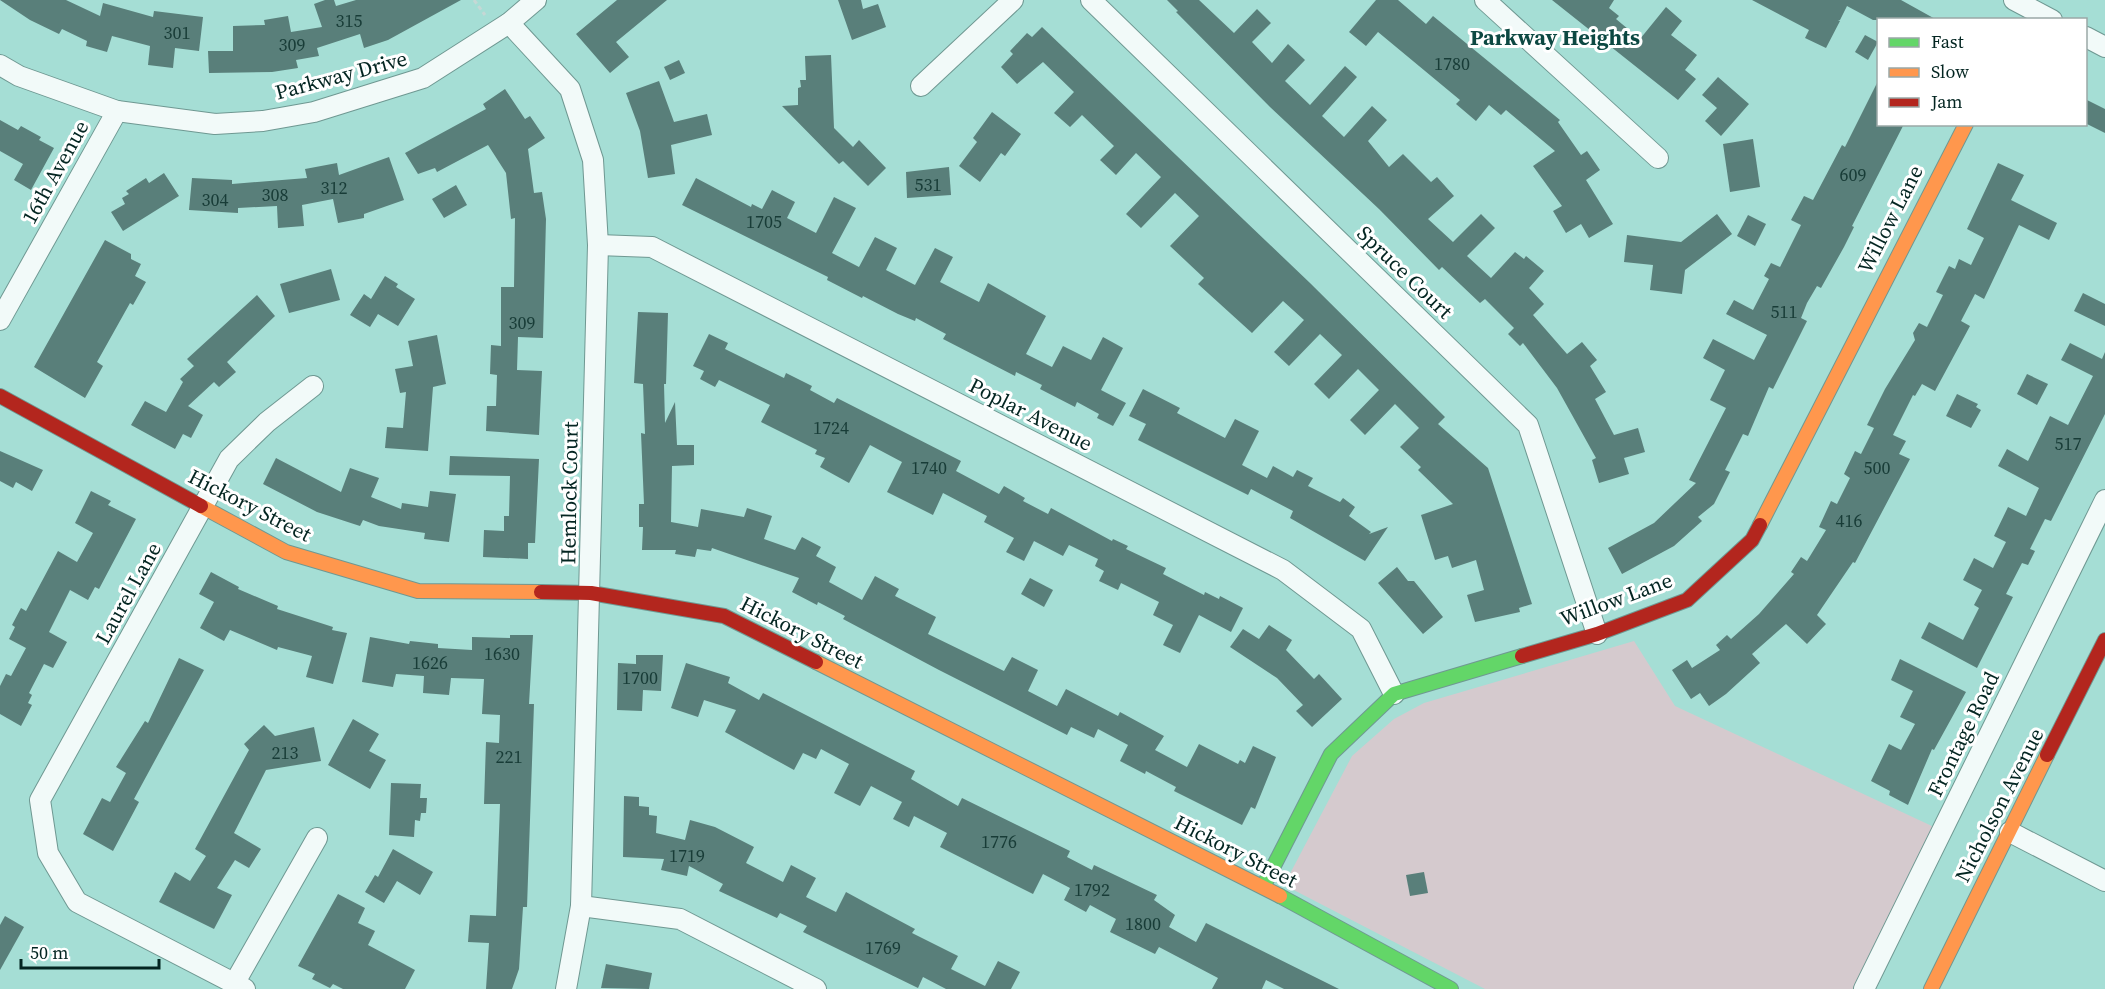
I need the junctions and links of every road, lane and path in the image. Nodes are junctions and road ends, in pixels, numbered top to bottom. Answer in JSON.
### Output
{"nodes":[{"id":1,"x":474,"y":0,"type":"edge"},
{"id":2,"x":536,"y":0,"type":"edge"},
{"id":3,"x":1013,"y":0,"type":"edge"},
{"id":4,"x":1091,"y":0,"type":"edge"},
{"id":5,"x":1485,"y":0,"type":"edge"},
{"id":6,"x":2020,"y":9,"type":"edge"},
{"id":7,"x":2046,"y":18,"type":"edge"},
{"id":8,"x":489,"y":22,"type":"dead end"},
{"id":9,"x":509,"y":23,"type":"junction"},
{"id":10,"x":2087,"y":38,"type":"edge"},
{"id":11,"x":2105,"y":46,"type":"edge"},
{"id":12,"x":0,"y":65,"type":"edge"},
{"id":13,"x":921,"y":86,"type":"dead end"},
{"id":14,"x":117,"y":111,"type":"junction"},
{"id":15,"x":1965,"y":126,"type":"edge"},
{"id":16,"x":1658,"y":158,"type":"dead end"},
{"id":17,"x":598,"y":245,"type":"junction"},
{"id":18,"x":0,"y":320,"type":"edge"},
{"id":19,"x":313,"y":386,"type":"dead end"},
{"id":20,"x":0,"y":396,"type":"edge"},
{"id":21,"x":2105,"y":500,"type":"edge"},
{"id":22,"x":204,"y":506,"type":"junction"},
{"id":23,"x":591,"y":593,"type":"junction"},
{"id":24,"x":1597,"y":634,"type":"junction"},
{"id":25,"x":2105,"y":640,"type":"edge"},
{"id":26,"x":1394,"y":694,"type":"junction"},
{"id":27,"x":2010,"y":832,"type":"junction"},
{"id":28,"x":317,"y":838,"type":"dead end"},
{"id":29,"x":2105,"y":881,"type":"edge"},
{"id":30,"x":1263,"y":887,"type":"junction"},
{"id":31,"x":581,"y":906,"type":"junction"},
{"id":32,"x":239,"y":986,"type":"edge"},
{"id":33,"x":566,"y":989,"type":"edge"},
{"id":34,"x":816,"y":989,"type":"edge"},
{"id":35,"x":1451,"y":989,"type":"edge"},
{"id":36,"x":1864,"y":989,"type":"edge"},
{"id":37,"x":1931,"y":989,"type":"edge"}],
"edges":[{"from":1,"to":8,"type":"path"},
{"from":2,"to":9,"type":"street","name":"Parkway Drive"},
{"from":3,"to":13,"type":"street"},
{"from":4,"to":24,"type":"street","name":"Spruce Court"},
{"from":5,"to":16,"type":"street"},
{"from":6,"to":7,"type":"street"},
{"from":9,"to":14,"type":"street","name":"Parkway Drive"},
{"from":9,"to":17,"type":"street","name":"Hemlock Court"},
{"from":10,"to":11,"type":"street"},
{"from":12,"to":14,"type":"street","name":"Parkway Drive"},
{"from":14,"to":18,"type":"street","name":"16th Avenue"},
{"from":15,"to":24,"type":"street","name":"Willow Lane"},
{"from":17,"to":23,"type":"street","name":"Hemlock Court"},
{"from":17,"to":26,"type":"street","name":"Poplar Avenue"},
{"from":19,"to":22,"type":"street","name":"Laurel Lane"},
{"from":20,"to":22,"type":"street","name":"Hickory Street"},
{"from":21,"to":36,"type":"street","name":"Frontage Road"},
{"from":22,"to":23,"type":"street","name":"Hickory Street"},
{"from":22,"to":32,"type":"street","name":"Laurel Lane"},
{"from":23,"to":30,"type":"street","name":"Hickory Street"},
{"from":23,"to":31,"type":"street","name":"Hemlock Court"},
{"from":24,"to":26,"type":"street","name":"Willow Lane"},
{"from":25,"to":27,"type":"street","name":"Nicholson Avenue"},
{"from":26,"to":30,"type":"street","name":"Willow Lane"},
{"from":27,"to":29,"type":"street"},
{"from":27,"to":37,"type":"street","name":"Nicholson Avenue"},
{"from":28,"to":32,"type":"street"},
{"from":30,"to":35,"type":"street","name":"Hickory Street"},
{"from":31,"to":33,"type":"street","name":"Hemlock Court"},
{"from":31,"to":34,"type":"street"}]}
